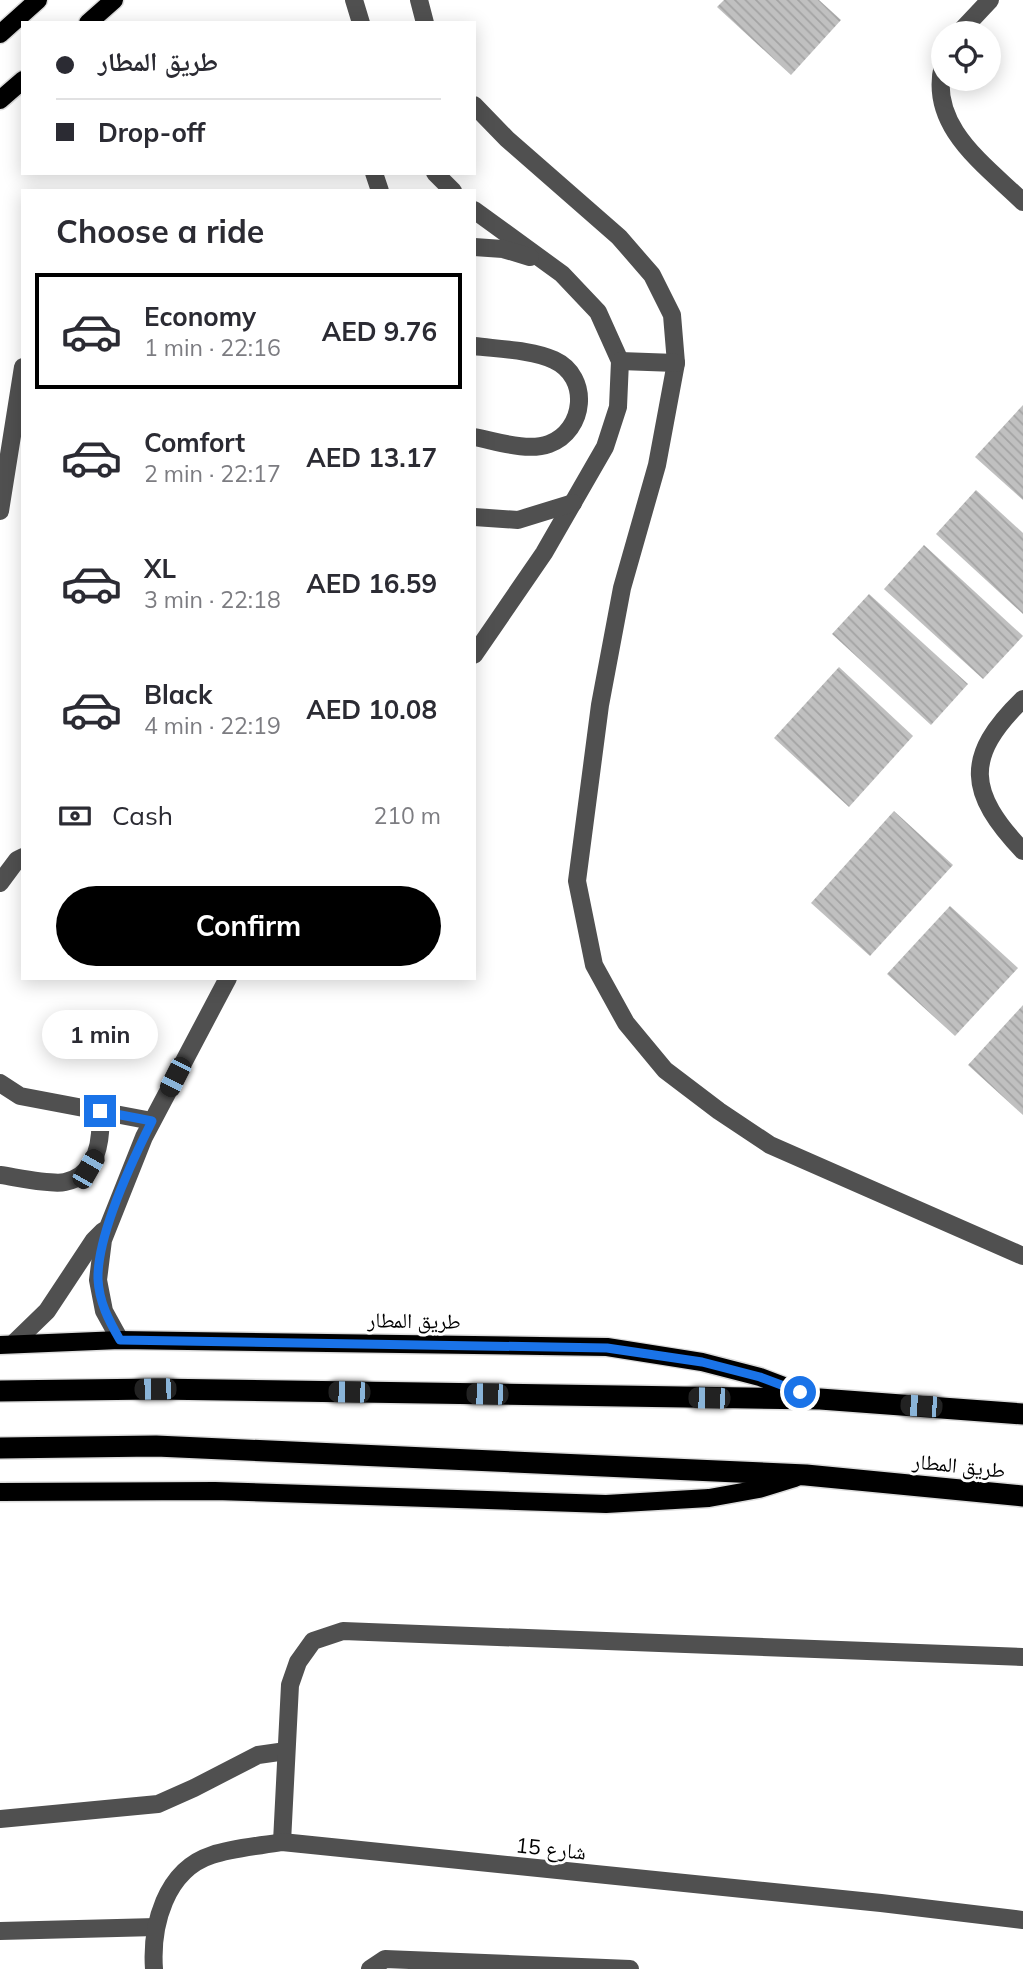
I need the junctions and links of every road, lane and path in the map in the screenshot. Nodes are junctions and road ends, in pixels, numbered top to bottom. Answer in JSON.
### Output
{"nodes":[{"id":1,"x":38,"y":0,"type":"edge"},
{"id":2,"x":114,"y":0,"type":"edge"},
{"id":3,"x":354,"y":0,"type":"edge"},
{"id":4,"x":419,"y":0,"type":"edge"},
{"id":5,"x":990,"y":0,"type":"edge"},
{"id":6,"x":90,"y":21,"type":"edge"},
{"id":7,"x":360,"y":21,"type":"edge"},
{"id":8,"x":424,"y":21,"type":"edge"},
{"id":9,"x":970,"y":21,"type":"edge"},
{"id":10,"x":0,"y":34,"type":"edge"},
{"id":11,"x":15,"y":83,"type":"edge"},
{"id":12,"x":941,"y":91,"type":"edge"},
{"id":13,"x":0,"y":100,"type":"edge"},
{"id":14,"x":476,"y":107,"type":"edge"},
{"id":15,"x":437,"y":175,"type":"edge"},
{"id":16,"x":451,"y":189,"type":"edge"},
{"id":17,"x":1023,"y":202,"type":"edge"},
{"id":18,"x":476,"y":211,"type":"edge"},
{"id":19,"x":476,"y":247,"type":"edge"},
{"id":20,"x":544,"y":260,"type":"junction"},
{"id":21,"x":476,"y":345,"type":"edge"},
{"id":22,"x":620,"y":361,"type":"junction"},
{"id":23,"x":676,"y":363,"type":"junction"},
{"id":24,"x":21,"y":372,"type":"edge"},
{"id":25,"x":8,"y":405,"type":"edge"},
{"id":26,"x":476,"y":438,"type":"edge"},
{"id":27,"x":17,"y":445,"type":"edge"},
{"id":28,"x":573,"y":503,"type":"junction"},
{"id":29,"x":0,"y":510,"type":"edge"},
{"id":30,"x":476,"y":517,"type":"edge"},
{"id":31,"x":476,"y":652,"type":"edge"},
{"id":32,"x":1023,"y":699,"type":"edge"},
{"id":33,"x":1023,"y":851,"type":"edge"},
{"id":34,"x":21,"y":858,"type":"edge"},
{"id":35,"x":0,"y":883,"type":"edge"},
{"id":36,"x":227,"y":980,"type":"edge"},
{"id":37,"x":0,"y":1083,"type":"edge"},
{"id":38,"x":100,"y":1111,"type":"junction"},
{"id":39,"x":152,"y":1121,"type":"junction"},
{"id":40,"x":0,"y":1175,"type":"edge"},
{"id":41,"x":108,"y":1226,"type":"junction"},
{"id":42,"x":1023,"y":1256,"type":"edge"},
{"id":43,"x":120,"y":1340,"type":"junction"},
{"id":44,"x":6,"y":1344,"type":"edge"},
{"id":45,"x":0,"y":1391,"type":"edge"},
{"id":46,"x":820,"y":1399,"type":"junction"},
{"id":47,"x":1023,"y":1414,"type":"edge"},
{"id":48,"x":0,"y":1448,"type":"edge"},
{"id":49,"x":806,"y":1475,"type":"junction"},
{"id":50,"x":0,"y":1492,"type":"edge"},
{"id":51,"x":1023,"y":1496,"type":"edge"},
{"id":52,"x":1023,"y":1657,"type":"edge"},
{"id":53,"x":286,"y":1751,"type":"junction"},
{"id":54,"x":0,"y":1819,"type":"edge"},
{"id":55,"x":282,"y":1842,"type":"junction"},
{"id":56,"x":1023,"y":1920,"type":"edge"},
{"id":57,"x":156,"y":1927,"type":"junction"},
{"id":58,"x":0,"y":1931,"type":"edge"},
{"id":59,"x":154,"y":1969,"type":"edge"},
{"id":60,"x":370,"y":1969,"type":"edge"},
{"id":61,"x":630,"y":1969,"type":"edge"}],
"edges":[{"from":1,"to":10,"type":"main road"},
{"from":2,"to":6,"type":"main road"},
{"from":3,"to":7,"type":"street"},
{"from":4,"to":8,"type":"street"},
{"from":5,"to":9,"type":"street"},
{"from":11,"to":13,"type":"main road"},
{"from":12,"to":17,"type":"street"},
{"from":14,"to":23,"type":"street"},
{"from":15,"to":16,"type":"street"},
{"from":18,"to":20,"type":"street"},
{"from":19,"to":20,"type":"street"},
{"from":20,"to":22,"type":"street"},
{"from":21,"to":26,"type":"street"},
{"from":22,"to":23,"type":"street"},
{"from":22,"to":28,"type":"street"},
{"from":23,"to":42,"type":"street"},
{"from":24,"to":25,"type":"street"},
{"from":25,"to":27,"type":"street"},
{"from":27,"to":29,"type":"street"},
{"from":28,"to":30,"type":"street"},
{"from":28,"to":31,"type":"street"},
{"from":32,"to":33,"type":"street"},
{"from":34,"to":35,"type":"street"},
{"from":36,"to":39,"type":"street"},
{"from":37,"to":38,"type":"street"},
{"from":38,"to":39,"type":"street"},
{"from":38,"to":40,"type":"street"},
{"from":39,"to":41,"type":"street"},
{"from":41,"to":43,"type":"street"},
{"from":41,"to":44,"type":"street"},
{"from":43,"to":44,"type":"main road","name":"طريق المطار"},
{"from":43,"to":46,"type":"main road","name":"طريق المطار"},
{"from":45,"to":46,"type":"highway","name":"طريق المطار"},
{"from":46,"to":47,"type":"highway","name":"طريق المطار"},
{"from":48,"to":49,"type":"highway","name":"طريق المطار"},
{"from":49,"to":50,"type":"main road","name":"طريق المطار"},
{"from":49,"to":51,"type":"highway","name":"طريق المطار"},
{"from":52,"to":53,"type":"street"},
{"from":53,"to":54,"type":"street"},
{"from":53,"to":55,"type":"street"},
{"from":55,"to":56,"type":"street","name":"شارع 15"},
{"from":55,"to":57,"type":"street","name":"شارع 15"},
{"from":57,"to":58,"type":"street"},
{"from":57,"to":59,"type":"street","name":"شارع 15"},
{"from":60,"to":61,"type":"street"}]}
